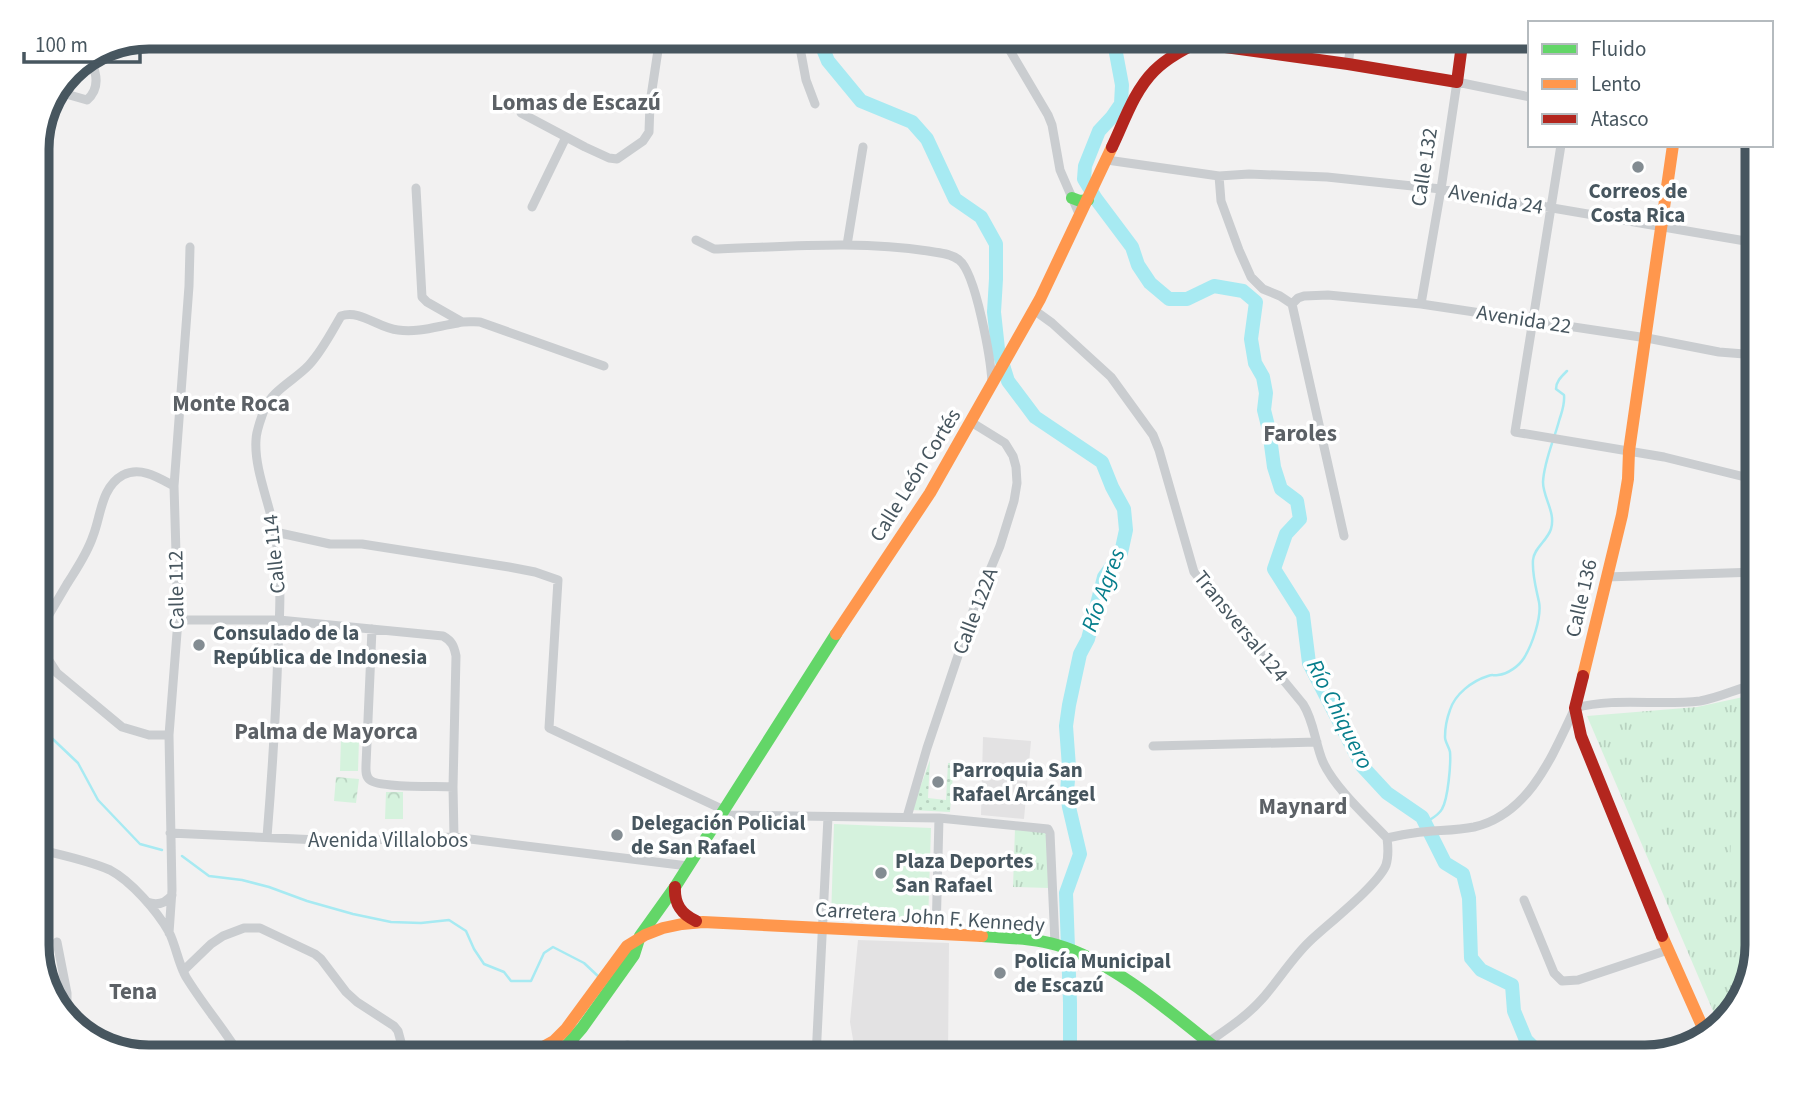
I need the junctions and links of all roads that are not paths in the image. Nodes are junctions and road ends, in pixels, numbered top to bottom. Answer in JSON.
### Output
{"nodes":[{"id":1,"x":658,"y":49,"type":"edge"},
{"id":2,"x":801,"y":49,"type":"edge"},
{"id":3,"x":1009,"y":49,"type":"edge"},
{"id":4,"x":1178,"y":49,"type":"edge"},
{"id":5,"x":1187,"y":49,"type":"edge"},
{"id":6,"x":1268,"y":49,"type":"edge"},
{"id":7,"x":1350,"y":49,"type":"edge"},
{"id":8,"x":1461,"y":49,"type":"edge"},
{"id":9,"x":1177,"y":55,"type":"junction"},
{"id":10,"x":1348,"y":64,"type":"junction"},
{"id":11,"x":94,"y":66,"type":"edge"},
{"id":12,"x":1457,"y":82,"type":"junction"},
{"id":13,"x":66,"y":94,"type":"edge"},
{"id":14,"x":1528,"y":97,"type":"edge"},
{"id":15,"x":815,"y":104,"type":"dead end"},
{"id":16,"x":521,"y":113,"type":"dead end"},
{"id":17,"x":566,"y":137,"type":"junction"},
{"id":18,"x":863,"y":147,"type":"dead end"},
{"id":19,"x":1561,"y":147,"type":"edge"},
{"id":20,"x":1673,"y":147,"type":"edge"},
{"id":21,"x":1107,"y":160,"type":"junction"},
{"id":22,"x":1219,"y":176,"type":"junction"},
{"id":23,"x":416,"y":188,"type":"dead end"},
{"id":24,"x":1441,"y":190,"type":"junction"},
{"id":25,"x":1091,"y":194,"type":"junction"},
{"id":26,"x":1072,"y":198,"type":"junction"},
{"id":27,"x":532,"y":207,"type":"dead end"},
{"id":28,"x":1552,"y":209,"type":"junction"},
{"id":29,"x":1080,"y":216,"type":"junction"},
{"id":30,"x":1661,"y":227,"type":"junction"},
{"id":31,"x":696,"y":240,"type":"dead end"},
{"id":32,"x":1745,"y":241,"type":"edge"},
{"id":33,"x":846,"y":245,"type":"junction"},
{"id":34,"x":190,"y":247,"type":"dead end"},
{"id":35,"x":1292,"y":304,"type":"junction"},
{"id":36,"x":1421,"y":304,"type":"junction"},
{"id":37,"x":1034,"y":310,"type":"junction"},
{"id":38,"x":1534,"y":320,"type":"junction"},
{"id":39,"x":462,"y":322,"type":"junction"},
{"id":40,"x":1647,"y":338,"type":"junction"},
{"id":41,"x":1745,"y":354,"type":"edge"},
{"id":42,"x":604,"y":366,"type":"dead end"},
{"id":43,"x":995,"y":379,"type":"junction"},
{"id":44,"x":971,"y":422,"type":"junction"},
{"id":45,"x":1629,"y":451,"type":"junction"},
{"id":46,"x":1745,"y":477,"type":"edge"},
{"id":47,"x":174,"y":486,"type":"junction"},
{"id":48,"x":275,"y":533,"type":"junction"},
{"id":49,"x":1344,"y":536,"type":"dead end"},
{"id":50,"x":1745,"y":572,"type":"edge"},
{"id":51,"x":1605,"y":577,"type":"junction"},
{"id":52,"x":49,"y":615,"type":"edge"},
{"id":53,"x":178,"y":620,"type":"junction"},
{"id":54,"x":279,"y":620,"type":"junction"},
{"id":55,"x":372,"y":629,"type":"junction"},
{"id":56,"x":49,"y":661,"type":"edge"},
{"id":57,"x":1745,"y":688,"type":"edge"},
{"id":58,"x":1575,"y":708,"type":"junction"},
{"id":59,"x":169,"y":735,"type":"junction"},
{"id":60,"x":1562,"y":736,"type":"junction"},
{"id":61,"x":1581,"y":736,"type":"junction"},
{"id":62,"x":1317,"y":743,"type":"junction"},
{"id":63,"x":1153,"y":746,"type":"dead end"},
{"id":64,"x":453,"y":787,"type":"junction"},
{"id":65,"x":722,"y":813,"type":"junction"},
{"id":66,"x":828,"y":817,"type":"junction"},
{"id":67,"x":907,"y":817,"type":"junction"},
{"id":68,"x":939,"y":818,"type":"junction"},
{"id":69,"x":170,"y":833,"type":"junction"},
{"id":70,"x":267,"y":837,"type":"junction"},
{"id":71,"x":454,"y":837,"type":"junction"},
{"id":72,"x":1387,"y":838,"type":"junction"},
{"id":73,"x":49,"y":852,"type":"edge"},
{"id":74,"x":688,"y":866,"type":"junction"},
{"id":75,"x":675,"y":887,"type":"junction"},
{"id":76,"x":172,"y":895,"type":"junction"},
{"id":77,"x":1524,"y":900,"type":"dead end"},
{"id":78,"x":147,"y":902,"type":"junction"},
{"id":79,"x":703,"y":922,"type":"junction"},
{"id":80,"x":671,"y":925,"type":"junction"},
{"id":81,"x":822,"y":929,"type":"junction"},
{"id":82,"x":169,"y":933,"type":"junction"},
{"id":83,"x":936,"y":934,"type":"junction"},
{"id":84,"x":640,"y":936,"type":"junction"},
{"id":85,"x":58,"y":942,"type":"dead end"},
{"id":86,"x":1059,"y":946,"type":"junction"},
{"id":87,"x":1668,"y":950,"type":"junction"},
{"id":88,"x":636,"y":952,"type":"junction"},
{"id":89,"x":183,"y":971,"type":"junction"},
{"id":90,"x":67,"y":1002,"type":"edge"},
{"id":91,"x":1702,"y":1027,"type":"edge"},
{"id":92,"x":1207,"y":1043,"type":"junction"},
{"id":93,"x":234,"y":1045,"type":"edge"},
{"id":94,"x":402,"y":1045,"type":"edge"},
{"id":95,"x":548,"y":1045,"type":"edge"},
{"id":96,"x":565,"y":1045,"type":"edge"},
{"id":97,"x":817,"y":1045,"type":"edge"},
{"id":98,"x":1210,"y":1045,"type":"edge"}],
"edges":[{"from":1,"to":17,"type":"street"},
{"from":2,"to":15,"type":"street"},
{"from":3,"to":26,"type":"street"},
{"from":4,"to":9,"type":"main road"},
{"from":5,"to":9,"type":"main road","name":"Calle León Cortés"},
{"from":6,"to":10,"type":"main road"},
{"from":7,"to":10,"type":"street"},
{"from":8,"to":12,"type":"main road","name":"Calle 132"},
{"from":9,"to":21,"type":"main road","name":"Calle León Cortés"},
{"from":10,"to":12,"type":"main road"},
{"from":11,"to":13,"type":"street"},
{"from":12,"to":14,"type":"street"},
{"from":12,"to":24,"type":"street","name":"Calle 132"},
{"from":16,"to":17,"type":"street"},
{"from":17,"to":27,"type":"street"},
{"from":18,"to":33,"type":"street"},
{"from":19,"to":28,"type":"street"},
{"from":20,"to":30,"type":"main road","name":"Calle 136"},
{"from":21,"to":22,"type":"street","name":"Avenida 24"},
{"from":21,"to":25,"type":"main road","name":"Calle León Cortés"},
{"from":22,"to":24,"type":"street","name":"Avenida 24"},
{"from":22,"to":35,"type":"street"},
{"from":23,"to":39,"type":"street"},
{"from":24,"to":28,"type":"street","name":"Avenida 24"},
{"from":24,"to":36,"type":"street","name":"Calle 132"},
{"from":25,"to":26,"type":"main road"},
{"from":25,"to":29,"type":"main road","name":"Calle León Cortés"},
{"from":26,"to":29,"type":"street"},
{"from":28,"to":30,"type":"street","name":"Avenida 24"},
{"from":28,"to":38,"type":"street"},
{"from":29,"to":37,"type":"main road","name":"Calle León Cortés"},
{"from":30,"to":32,"type":"street","name":"Avenida 24"},
{"from":30,"to":40,"type":"main road","name":"Calle 136"},
{"from":31,"to":33,"type":"street"},
{"from":33,"to":43,"type":"street"},
{"from":34,"to":47,"type":"street","name":"Calle 112"},
{"from":35,"to":36,"type":"street","name":"Avenida 22"},
{"from":35,"to":49,"type":"street"},
{"from":36,"to":38,"type":"street","name":"Avenida 22"},
{"from":37,"to":43,"type":"main road","name":"Calle León Cortés"},
{"from":37,"to":62,"type":"street","name":"Transversal 124"},
{"from":38,"to":40,"type":"street","name":"Avenida 22"},
{"from":38,"to":45,"type":"street"},
{"from":39,"to":42,"type":"street"},
{"from":39,"to":48,"type":"street","name":"Calle 114"},
{"from":40,"to":41,"type":"street","name":"Avenida 22"},
{"from":40,"to":45,"type":"main road","name":"Calle 136"},
{"from":43,"to":44,"type":"main road","name":"Calle León Cortés"},
{"from":44,"to":65,"type":"main road","name":"Calle León Cortés"},
{"from":44,"to":67,"type":"street","name":"Calle 122A"},
{"from":45,"to":46,"type":"street"},
{"from":45,"to":51,"type":"main road","name":"Calle 136"},
{"from":47,"to":52,"type":"street"},
{"from":47,"to":53,"type":"street","name":"Calle 112"},
{"from":48,"to":54,"type":"street","name":"Calle 114"},
{"from":48,"to":65,"type":"street"},
{"from":50,"to":51,"type":"street"},
{"from":51,"to":58,"type":"main road","name":"Calle 136"},
{"from":53,"to":54,"type":"street"},
{"from":53,"to":59,"type":"street","name":"Calle 112"},
{"from":54,"to":55,"type":"street"},
{"from":54,"to":70,"type":"street","name":"Calle 114"},
{"from":55,"to":64,"type":"street"},
{"from":55,"to":64,"type":"street"},
{"from":56,"to":59,"type":"street"},
{"from":57,"to":58,"type":"street"},
{"from":58,"to":60,"type":"street"},
{"from":58,"to":61,"type":"main road","name":"Calle 136"},
{"from":59,"to":69,"type":"street","name":"Calle 112"},
{"from":60,"to":61,"type":"street"},
{"from":60,"to":72,"type":"street"},
{"from":61,"to":87,"type":"main road","name":"Calle 136"},
{"from":62,"to":63,"type":"street"},
{"from":62,"to":72,"type":"street","name":"Transversal 124"},
{"from":64,"to":71,"type":"street"},
{"from":65,"to":66,"type":"street"},
{"from":65,"to":74,"type":"main road","name":"Calle León Cortés"},
{"from":66,"to":67,"type":"street"},
{"from":66,"to":81,"type":"street"},
{"from":67,"to":68,"type":"street"},
{"from":68,"to":83,"type":"street"},
{"from":68,"to":86,"type":"street"},
{"from":69,"to":70,"type":"street","name":"Avenida Villalobos"},
{"from":69,"to":76,"type":"street","name":"Calle 112"},
{"from":70,"to":71,"type":"street","name":"Avenida Villalobos"},
{"from":71,"to":74,"type":"street","name":"Avenida Villalobos"},
{"from":72,"to":92,"type":"street"},
{"from":73,"to":78,"type":"street"},
{"from":74,"to":75,"type":"main road","name":"Calle León Cortés"},
{"from":75,"to":79,"type":"main road"},
{"from":75,"to":84,"type":"main road","name":"Calle León Cortés"},
{"from":76,"to":78,"type":"street"},
{"from":76,"to":82,"type":"street","name":"Calle 112"},
{"from":77,"to":87,"type":"street"},
{"from":78,"to":82,"type":"street"},
{"from":79,"to":80,"type":"main road","name":"Carretera John F. Kennedy"},
{"from":79,"to":81,"type":"main road","name":"Carretera John F. Kennedy"},
{"from":80,"to":84,"type":"main road","name":"Carretera John F. Kennedy"},
{"from":80,"to":88,"type":"main road"},
{"from":81,"to":83,"type":"main road","name":"Carretera John F. Kennedy"},
{"from":81,"to":97,"type":"street"},
{"from":82,"to":89,"type":"street"},
{"from":83,"to":86,"type":"main road","name":"Carretera John F. Kennedy"},
{"from":84,"to":88,"type":"main road","name":"Calle León Cortés"},
{"from":84,"to":95,"type":"main road","name":"Calle León Cortés"},
{"from":85,"to":90,"type":"street"},
{"from":86,"to":92,"type":"main road","name":"Carretera John F. Kennedy"},
{"from":87,"to":91,"type":"main road","name":"Calle 136"},
{"from":88,"to":96,"type":"main road","name":"Calle León Cortés"},
{"from":89,"to":93,"type":"street"},
{"from":89,"to":94,"type":"street"},
{"from":92,"to":98,"type":"main road","name":"Carretera John F. Kennedy"}]}
